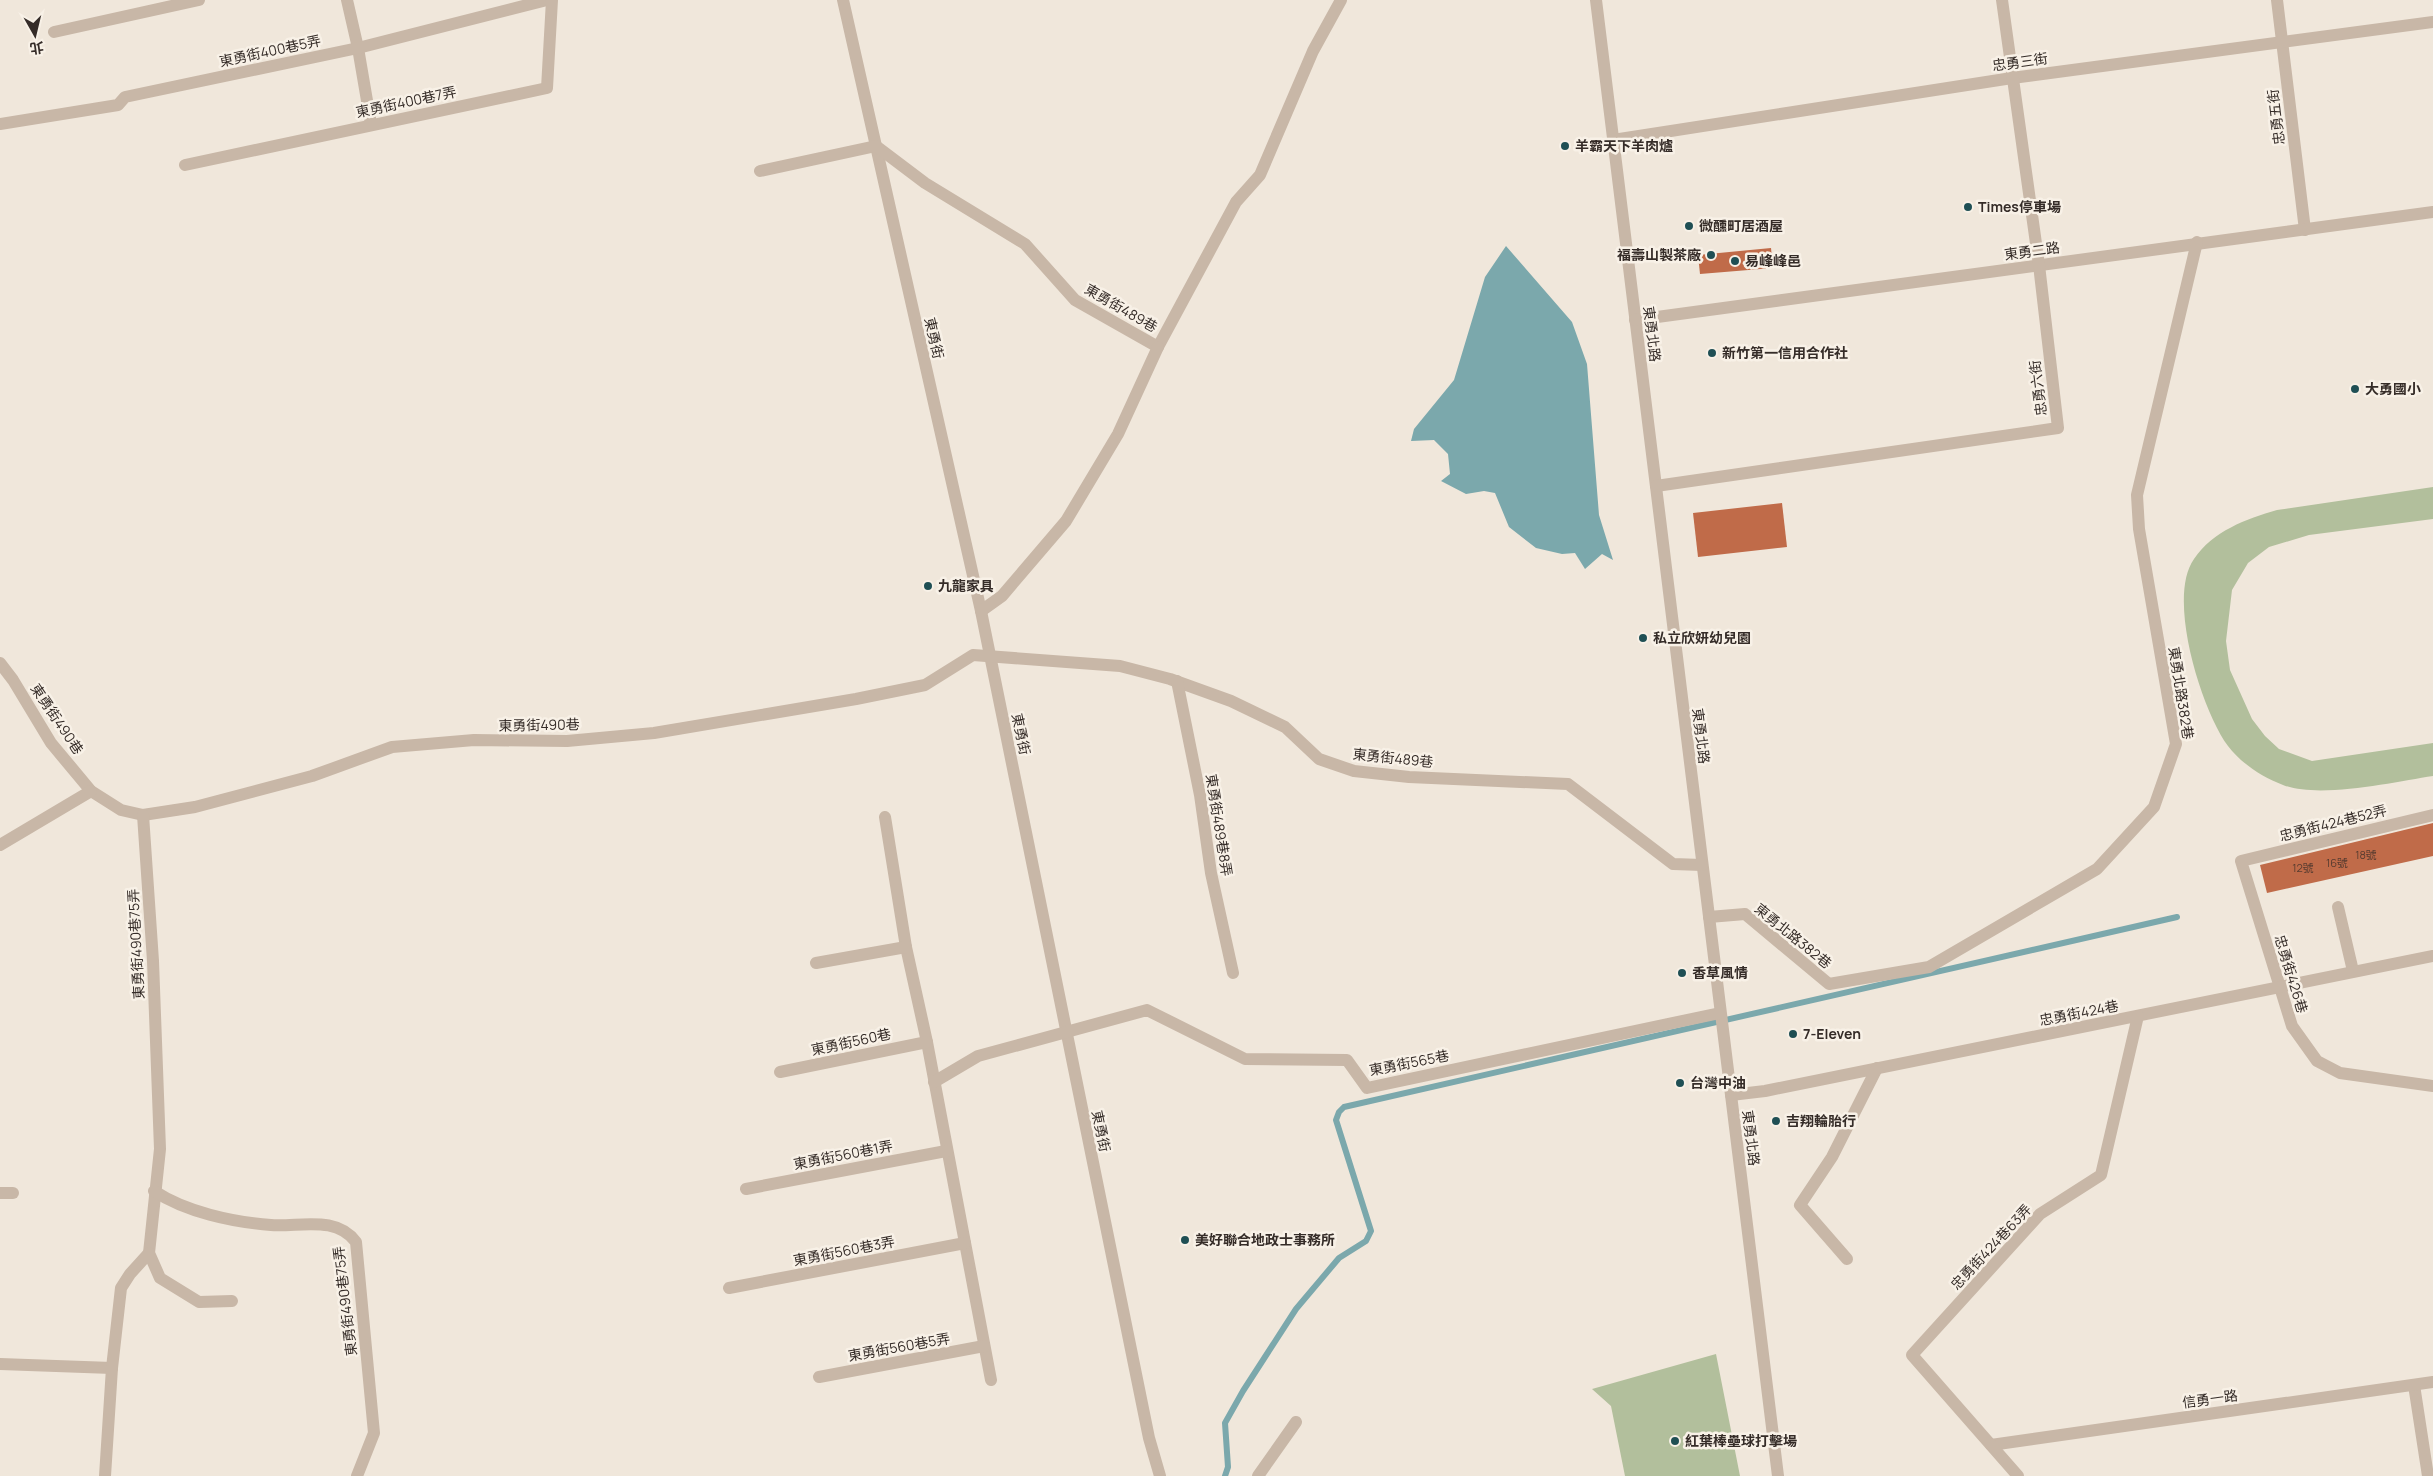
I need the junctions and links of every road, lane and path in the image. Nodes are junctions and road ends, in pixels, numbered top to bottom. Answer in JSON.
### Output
{"nodes":[{"id":1,"x":199,"y":0,"type":"edge"},
{"id":2,"x":347,"y":0,"type":"edge"},
{"id":3,"x":547,"y":0,"type":"edge"},
{"id":4,"x":552,"y":0,"type":"edge"},
{"id":5,"x":843,"y":0,"type":"edge"},
{"id":6,"x":1341,"y":0,"type":"edge"},
{"id":7,"x":1596,"y":0,"type":"edge"},
{"id":8,"x":2002,"y":0,"type":"edge"},
{"id":9,"x":2276,"y":0,"type":"edge"},
{"id":10,"x":2433,"y":22,"type":"edge"},
{"id":11,"x":54,"y":32,"type":"dead end"},
{"id":12,"x":2282,"y":41,"type":"junction"},
{"id":13,"x":358,"y":48,"type":"junction"},
{"id":14,"x":2012,"y":78,"type":"junction"},
{"id":15,"x":0,"y":124,"type":"edge"},
{"id":16,"x":371,"y":124,"type":"junction"},
{"id":17,"x":1613,"y":140,"type":"junction"},
{"id":18,"x":876,"y":146,"type":"junction"},
{"id":19,"x":185,"y":165,"type":"dead end"},
{"id":20,"x":760,"y":170,"type":"dead end"},
{"id":21,"x":2433,"y":212,"type":"edge"},
{"id":22,"x":2305,"y":230,"type":"junction"},
{"id":23,"x":2197,"y":242,"type":"junction"},
{"id":24,"x":2039,"y":265,"type":"junction"},
{"id":25,"x":1635,"y":320,"type":"junction"},
{"id":26,"x":1158,"y":347,"type":"junction"},
{"id":27,"x":1656,"y":486,"type":"junction"},
{"id":28,"x":981,"y":611,"type":"junction"},
{"id":29,"x":990,"y":657,"type":"junction"},
{"id":30,"x":0,"y":664,"type":"edge"},
{"id":31,"x":1177,"y":681,"type":"junction"},
{"id":32,"x":91,"y":791,"type":"junction"},
{"id":33,"x":143,"y":815,"type":"junction"},
{"id":34,"x":2433,"y":815,"type":"edge"},
{"id":35,"x":884,"y":817,"type":"dead end"},
{"id":36,"x":0,"y":845,"type":"edge"},
{"id":37,"x":2241,"y":861,"type":"joint"},
{"id":38,"x":1702,"y":865,"type":"junction"},
{"id":39,"x":2338,"y":907,"type":"dead end"},
{"id":40,"x":1709,"y":917,"type":"junction"},
{"id":41,"x":906,"y":947,"type":"junction"},
{"id":42,"x":2433,"y":956,"type":"edge"},
{"id":43,"x":816,"y":963,"type":"dead end"},
{"id":44,"x":2353,"y":971,"type":"junction"},
{"id":45,"x":1233,"y":973,"type":"dead end"},
{"id":46,"x":2280,"y":987,"type":"junction"},
{"id":47,"x":1720,"y":1013,"type":"junction"},
{"id":48,"x":2138,"y":1016,"type":"junction"},
{"id":49,"x":1065,"y":1031,"type":"junction"},
{"id":50,"x":927,"y":1042,"type":"junction"},
{"id":51,"x":1877,"y":1068,"type":"junction"},
{"id":52,"x":780,"y":1072,"type":"dead end"},
{"id":53,"x":934,"y":1082,"type":"junction"},
{"id":54,"x":2433,"y":1086,"type":"edge"},
{"id":55,"x":1731,"y":1095,"type":"junction"},
{"id":56,"x":946,"y":1151,"type":"junction"},
{"id":57,"x":746,"y":1189,"type":"dead end"},
{"id":58,"x":154,"y":1190,"type":"junction"},
{"id":59,"x":0,"y":1193,"type":"edge"},
{"id":60,"x":13,"y":1193,"type":"dead end"},
{"id":61,"x":965,"y":1243,"type":"junction"},
{"id":62,"x":149,"y":1253,"type":"junction"},
{"id":63,"x":1847,"y":1260,"type":"dead end"},
{"id":64,"x":729,"y":1288,"type":"dead end"},
{"id":65,"x":232,"y":1301,"type":"dead end"},
{"id":66,"x":984,"y":1346,"type":"junction"},
{"id":67,"x":0,"y":1364,"type":"edge"},
{"id":68,"x":112,"y":1368,"type":"junction"},
{"id":69,"x":819,"y":1377,"type":"dead end"},
{"id":70,"x":991,"y":1380,"type":"dead end"},
{"id":71,"x":2433,"y":1382,"type":"edge"},
{"id":72,"x":2414,"y":1385,"type":"junction"},
{"id":73,"x":1296,"y":1422,"type":"dead end"},
{"id":74,"x":1991,"y":1445,"type":"junction"},
{"id":75,"x":105,"y":1476,"type":"edge"},
{"id":76,"x":357,"y":1476,"type":"edge"},
{"id":77,"x":1160,"y":1476,"type":"edge"},
{"id":78,"x":1258,"y":1476,"type":"edge"},
{"id":79,"x":1778,"y":1476,"type":"edge"},
{"id":80,"x":2018,"y":1476,"type":"edge"},
{"id":81,"x":2428,"y":1476,"type":"edge"}],
"edges":[{"from":1,"to":11,"type":"street"},
{"from":2,"to":13,"type":"street"},
{"from":3,"to":13,"type":"street","name":"東勇街400巷5弄"},
{"from":4,"to":16,"type":"street","name":"東勇街400巷7弄"},
{"from":5,"to":18,"type":"street","name":"東勇街"},
{"from":6,"to":26,"type":"street","name":"東勇街489巷"},
{"from":7,"to":17,"type":"street","name":"東勇北路"},
{"from":8,"to":14,"type":"street","name":"忠勇六街"},
{"from":9,"to":12,"type":"street","name":"忠勇五街"},
{"from":10,"to":12,"type":"street","name":"忠勇三街"},
{"from":12,"to":14,"type":"street","name":"忠勇三街"},
{"from":12,"to":22,"type":"street","name":"忠勇五街"},
{"from":13,"to":15,"type":"street","name":"東勇街400巷5弄"},
{"from":13,"to":16,"type":"street"},
{"from":14,"to":17,"type":"street","name":"忠勇三街"},
{"from":14,"to":24,"type":"street","name":"忠勇六街"},
{"from":16,"to":19,"type":"street","name":"東勇街400巷7弄"},
{"from":17,"to":25,"type":"street","name":"東勇北路"},
{"from":18,"to":20,"type":"street"},
{"from":18,"to":26,"type":"street","name":"東勇街489巷"},
{"from":18,"to":28,"type":"street","name":"東勇街"},
{"from":21,"to":22,"type":"street","name":"東勇二路"},
{"from":22,"to":23,"type":"street","name":"東勇二路"},
{"from":23,"to":24,"type":"street","name":"東勇二路"},
{"from":23,"to":40,"type":"street","name":"東勇北路382巷"},
{"from":24,"to":25,"type":"street","name":"東勇二路"},
{"from":24,"to":27,"type":"street","name":"忠勇六街"},
{"from":25,"to":27,"type":"street","name":"東勇北路"},
{"from":26,"to":28,"type":"street"},
{"from":27,"to":38,"type":"street","name":"東勇北路"},
{"from":28,"to":29,"type":"street","name":"東勇街"},
{"from":29,"to":31,"type":"street","name":"東勇街489巷"},
{"from":29,"to":33,"type":"street","name":"東勇街490巷"},
{"from":29,"to":49,"type":"street","name":"東勇街"},
{"from":30,"to":32,"type":"street","name":"東勇街490巷"},
{"from":31,"to":38,"type":"street","name":"東勇街489巷"},
{"from":31,"to":45,"type":"street","name":"東勇街489巷8弄"},
{"from":32,"to":33,"type":"street","name":"東勇街490巷"},
{"from":32,"to":36,"type":"street"},
{"from":33,"to":58,"type":"street","name":"東勇街490巷75弄"},
{"from":34,"to":37,"type":"street","name":"忠勇街424巷52弄"},
{"from":35,"to":41,"type":"street"},
{"from":37,"to":46,"type":"street","name":"忠勇街426巷"},
{"from":38,"to":40,"type":"street","name":"東勇北路"},
{"from":39,"to":44,"type":"street"},
{"from":40,"to":47,"type":"street","name":"東勇北路"},
{"from":41,"to":43,"type":"street"},
{"from":41,"to":50,"type":"street"},
{"from":42,"to":44,"type":"street","name":"忠勇街424巷"},
{"from":44,"to":46,"type":"street","name":"忠勇街424巷"},
{"from":46,"to":48,"type":"street","name":"忠勇街424巷"},
{"from":46,"to":54,"type":"street","name":"忠勇街426巷"},
{"from":47,"to":49,"type":"street","name":"東勇街565巷"},
{"from":47,"to":55,"type":"street","name":"東勇北路"},
{"from":48,"to":51,"type":"street","name":"忠勇街424巷"},
{"from":48,"to":74,"type":"street","name":"忠勇街424巷63弄"},
{"from":49,"to":53,"type":"street"},
{"from":49,"to":77,"type":"street","name":"東勇街"},
{"from":50,"to":52,"type":"street","name":"東勇街560巷"},
{"from":50,"to":53,"type":"street"},
{"from":51,"to":55,"type":"street","name":"忠勇街424巷"},
{"from":51,"to":63,"type":"street"},
{"from":53,"to":56,"type":"street"},
{"from":55,"to":79,"type":"street","name":"東勇北路"},
{"from":56,"to":57,"type":"street","name":"東勇街560巷1弄"},
{"from":56,"to":61,"type":"street"},
{"from":58,"to":62,"type":"street","name":"東勇街490巷75弄"},
{"from":58,"to":76,"type":"street","name":"東勇街490巷75弄"},
{"from":59,"to":60,"type":"street"},
{"from":61,"to":64,"type":"street","name":"東勇街560巷3弄"},
{"from":61,"to":66,"type":"street"},
{"from":62,"to":65,"type":"street","name":"東勇街490巷75弄"},
{"from":62,"to":68,"type":"street"},
{"from":66,"to":69,"type":"street","name":"東勇街560巷5弄"},
{"from":66,"to":70,"type":"street"},
{"from":67,"to":68,"type":"street"},
{"from":68,"to":75,"type":"street"},
{"from":71,"to":72,"type":"street","name":"信勇一路"},
{"from":72,"to":74,"type":"street","name":"信勇一路"},
{"from":72,"to":81,"type":"street"},
{"from":73,"to":78,"type":"street"},
{"from":74,"to":80,"type":"street","name":"忠勇街424巷63弄"}]}
